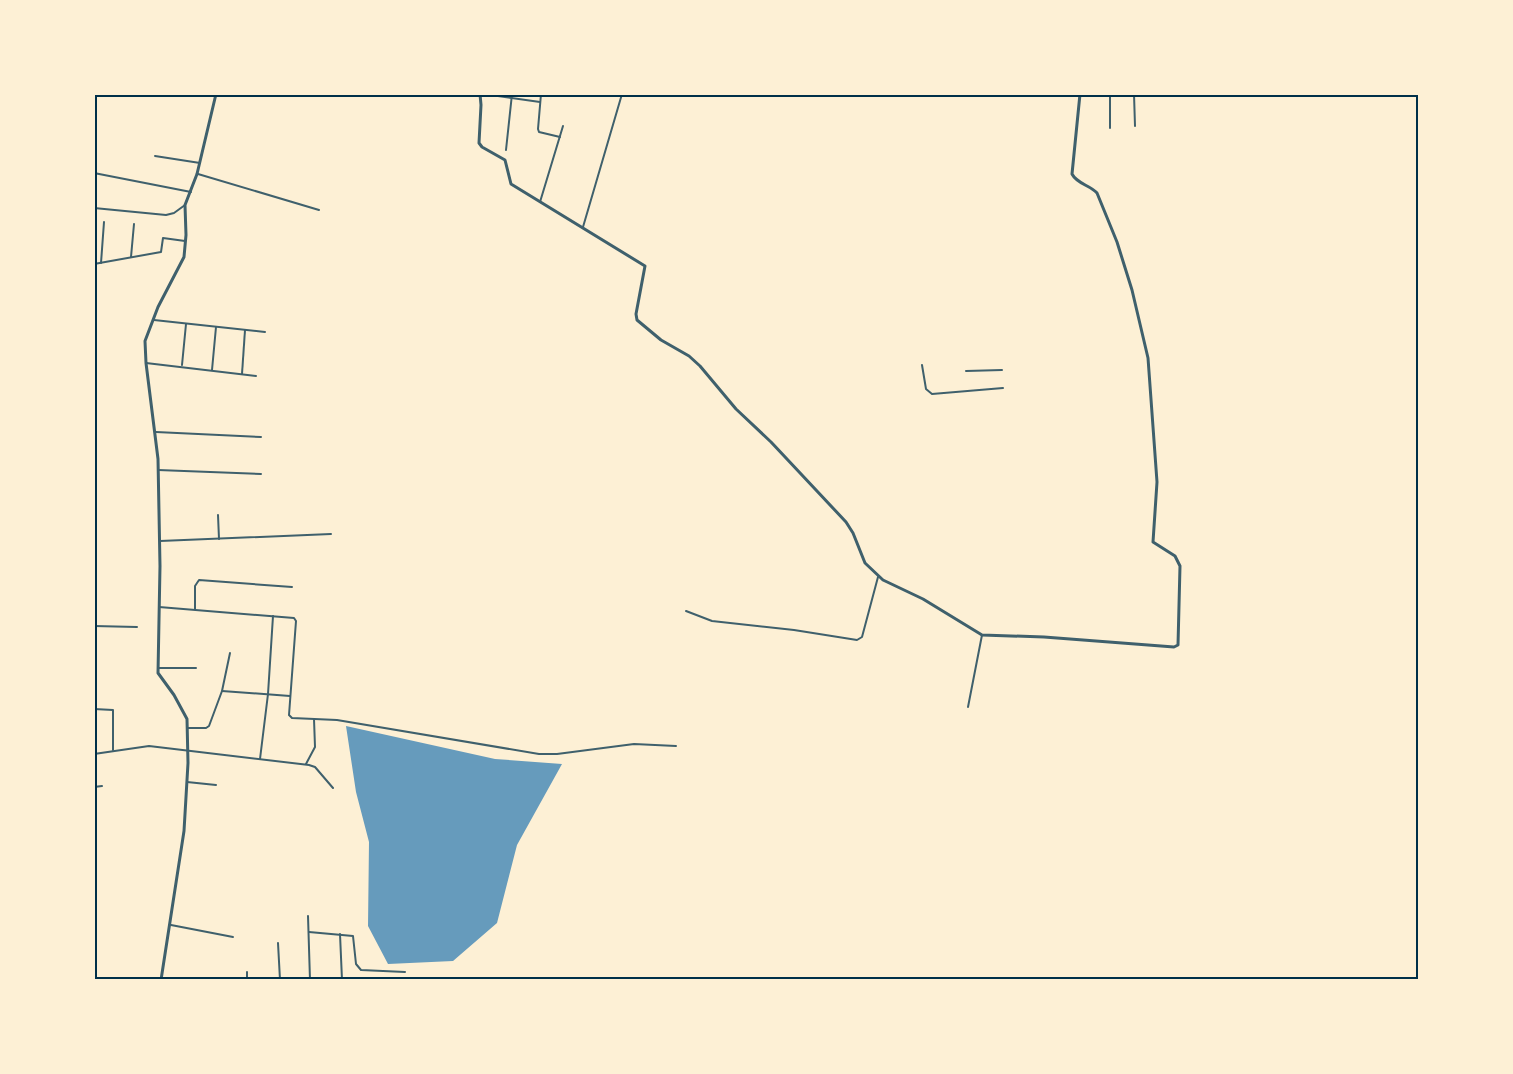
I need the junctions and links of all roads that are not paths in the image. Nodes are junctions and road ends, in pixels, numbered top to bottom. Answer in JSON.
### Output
{"nodes":[{"id":1,"x":216,"y":94,"type":"edge"},
{"id":2,"x":512,"y":94,"type":"edge"},
{"id":3,"x":541,"y":94,"type":"edge"},
{"id":4,"x":622,"y":94,"type":"edge"},
{"id":5,"x":1080,"y":94,"type":"edge"},
{"id":6,"x":1110,"y":94,"type":"edge"},
{"id":7,"x":1134,"y":94,"type":"edge"},
{"id":8,"x":484,"y":95,"type":"edge"},
{"id":9,"x":512,"y":99,"type":"junction"},
{"id":10,"x":540,"y":102,"type":"junction"},
{"id":11,"x":563,"y":126,"type":"dead end"},
{"id":12,"x":1135,"y":126,"type":"dead end"},
{"id":13,"x":1110,"y":128,"type":"dead end"},
{"id":14,"x":560,"y":137,"type":"junction"},
{"id":15,"x":506,"y":150,"type":"dead end"},
{"id":16,"x":155,"y":156,"type":"dead end"},
{"id":17,"x":200,"y":163,"type":"junction"},
{"id":18,"x":94,"y":173,"type":"edge"},
{"id":19,"x":198,"y":174,"type":"junction"},
{"id":20,"x":191,"y":192,"type":"junction"},
{"id":21,"x":540,"y":202,"type":"junction"},
{"id":22,"x":185,"y":205,"type":"junction"},
{"id":23,"x":94,"y":208,"type":"edge"},
{"id":24,"x":319,"y":210,"type":"dead end"},
{"id":25,"x":104,"y":222,"type":"dead end"},
{"id":26,"x":134,"y":224,"type":"dead end"},
{"id":27,"x":583,"y":228,"type":"junction"},
{"id":28,"x":185,"y":242,"type":"junction"},
{"id":29,"x":131,"y":257,"type":"junction"},
{"id":30,"x":101,"y":263,"type":"junction"},
{"id":31,"x":94,"y":264,"type":"edge"},
{"id":32,"x":153,"y":320,"type":"junction"},
{"id":33,"x":186,"y":324,"type":"junction"},
{"id":34,"x":216,"y":327,"type":"junction"},
{"id":35,"x":245,"y":330,"type":"junction"},
{"id":36,"x":265,"y":332,"type":"dead end"},
{"id":37,"x":146,"y":363,"type":"junction"},
{"id":38,"x":922,"y":365,"type":"dead end"},
{"id":39,"x":181,"y":367,"type":"junction"},
{"id":40,"x":212,"y":370,"type":"junction"},
{"id":41,"x":1002,"y":370,"type":"dead end"},
{"id":42,"x":966,"y":371,"type":"dead end"},
{"id":43,"x":242,"y":374,"type":"junction"},
{"id":44,"x":256,"y":376,"type":"dead end"},
{"id":45,"x":1004,"y":388,"type":"dead end"},
{"id":46,"x":156,"y":432,"type":"junction"},
{"id":47,"x":261,"y":437,"type":"dead end"},
{"id":48,"x":158,"y":470,"type":"junction"},
{"id":49,"x":261,"y":474,"type":"dead end"},
{"id":50,"x":218,"y":515,"type":"dead end"},
{"id":51,"x":331,"y":534,"type":"dead end"},
{"id":52,"x":219,"y":539,"type":"junction"},
{"id":53,"x":159,"y":541,"type":"junction"},
{"id":54,"x":878,"y":577,"type":"junction"},
{"id":55,"x":292,"y":586,"type":"dead end"},
{"id":56,"x":159,"y":607,"type":"junction"},
{"id":57,"x":195,"y":609,"type":"junction"},
{"id":58,"x":686,"y":611,"type":"dead end"},
{"id":59,"x":273,"y":615,"type":"junction"},
{"id":60,"x":94,"y":626,"type":"edge"},
{"id":61,"x":137,"y":627,"type":"dead end"},
{"id":62,"x":982,"y":635,"type":"junction"},
{"id":63,"x":230,"y":653,"type":"dead end"},
{"id":64,"x":158,"y":668,"type":"junction"},
{"id":65,"x":196,"y":668,"type":"dead end"},
{"id":66,"x":222,"y":691,"type":"junction"},
{"id":67,"x":268,"y":694,"type":"junction"},
{"id":68,"x":290,"y":696,"type":"junction"},
{"id":69,"x":968,"y":707,"type":"dead end"},
{"id":70,"x":94,"y":709,"type":"edge"},
{"id":71,"x":314,"y":719,"type":"junction"},
{"id":72,"x":187,"y":728,"type":"junction"},
{"id":73,"x":676,"y":746,"type":"dead end"},
{"id":74,"x":186,"y":749,"type":"junction"},
{"id":75,"x":113,"y":750,"type":"junction"},
{"id":76,"x":94,"y":754,"type":"edge"},
{"id":77,"x":260,"y":759,"type":"junction"},
{"id":78,"x":306,"y":764,"type":"junction"},
{"id":79,"x":187,"y":782,"type":"junction"},
{"id":80,"x":216,"y":785,"type":"dead end"},
{"id":81,"x":102,"y":786,"type":"dead end"},
{"id":82,"x":94,"y":787,"type":"edge"},
{"id":83,"x":333,"y":788,"type":"dead end"},
{"id":84,"x":309,"y":916,"type":"dead end"},
{"id":85,"x":169,"y":925,"type":"junction"},
{"id":86,"x":309,"y":932,"type":"junction"},
{"id":87,"x":340,"y":934,"type":"junction"},
{"id":88,"x":233,"y":937,"type":"dead end"},
{"id":89,"x":278,"y":943,"type":"dead end"},
{"id":90,"x":247,"y":972,"type":"dead end"},
{"id":91,"x":405,"y":972,"type":"dead end"},
{"id":92,"x":161,"y":980,"type":"edge"},
{"id":93,"x":247,"y":980,"type":"edge"},
{"id":94,"x":280,"y":980,"type":"edge"},
{"id":95,"x":310,"y":980,"type":"edge"},
{"id":96,"x":342,"y":980,"type":"edge"}],
"edges":[{"from":1,"to":17,"type":"street"},
{"from":2,"to":9,"type":"street"},
{"from":3,"to":10,"type":"street"},
{"from":4,"to":27,"type":"street"},
{"from":5,"to":62,"type":"street"},
{"from":6,"to":13,"type":"street"},
{"from":7,"to":12,"type":"street"},
{"from":8,"to":9,"type":"street"},
{"from":8,"to":21,"type":"street"},
{"from":9,"to":10,"type":"street"},
{"from":9,"to":15,"type":"street"},
{"from":10,"to":14,"type":"street"},
{"from":11,"to":14,"type":"street"},
{"from":14,"to":21,"type":"street"},
{"from":16,"to":17,"type":"street"},
{"from":17,"to":19,"type":"street"},
{"from":18,"to":20,"type":"street"},
{"from":19,"to":20,"type":"street"},
{"from":19,"to":24,"type":"street"},
{"from":20,"to":22,"type":"street"},
{"from":21,"to":27,"type":"street"},
{"from":22,"to":23,"type":"street"},
{"from":22,"to":28,"type":"street"},
{"from":25,"to":30,"type":"street"},
{"from":26,"to":29,"type":"street"},
{"from":27,"to":54,"type":"street"},
{"from":28,"to":29,"type":"street"},
{"from":28,"to":32,"type":"street"},
{"from":29,"to":30,"type":"street"},
{"from":30,"to":31,"type":"street"},
{"from":32,"to":33,"type":"street"},
{"from":32,"to":37,"type":"street"},
{"from":33,"to":34,"type":"street"},
{"from":33,"to":39,"type":"street"},
{"from":34,"to":35,"type":"street"},
{"from":34,"to":40,"type":"street"},
{"from":35,"to":36,"type":"street"},
{"from":35,"to":43,"type":"street"},
{"from":37,"to":39,"type":"street"},
{"from":37,"to":46,"type":"street"},
{"from":38,"to":45,"type":"street"},
{"from":39,"to":40,"type":"street"},
{"from":40,"to":43,"type":"street"},
{"from":41,"to":42,"type":"street"},
{"from":43,"to":44,"type":"street"},
{"from":46,"to":47,"type":"street"},
{"from":46,"to":48,"type":"street"},
{"from":48,"to":49,"type":"street"},
{"from":48,"to":53,"type":"street"},
{"from":50,"to":52,"type":"street"},
{"from":51,"to":52,"type":"street"},
{"from":52,"to":53,"type":"street"},
{"from":53,"to":56,"type":"street"},
{"from":54,"to":58,"type":"street"},
{"from":54,"to":62,"type":"street"},
{"from":55,"to":57,"type":"street"},
{"from":56,"to":57,"type":"street"},
{"from":56,"to":64,"type":"street"},
{"from":57,"to":59,"type":"street"},
{"from":59,"to":67,"type":"street"},
{"from":59,"to":68,"type":"street"},
{"from":60,"to":61,"type":"street"},
{"from":62,"to":69,"type":"street"},
{"from":63,"to":66,"type":"street"},
{"from":64,"to":65,"type":"street"},
{"from":64,"to":72,"type":"street"},
{"from":66,"to":67,"type":"street"},
{"from":66,"to":72,"type":"street"},
{"from":67,"to":68,"type":"street"},
{"from":67,"to":77,"type":"street"},
{"from":68,"to":71,"type":"street"},
{"from":70,"to":75,"type":"street"},
{"from":71,"to":73,"type":"street"},
{"from":71,"to":78,"type":"street"},
{"from":72,"to":74,"type":"street"},
{"from":74,"to":75,"type":"street"},
{"from":74,"to":77,"type":"street"},
{"from":74,"to":79,"type":"street"},
{"from":75,"to":76,"type":"street"},
{"from":77,"to":78,"type":"street"},
{"from":78,"to":83,"type":"street"},
{"from":79,"to":80,"type":"street"},
{"from":79,"to":85,"type":"street"},
{"from":81,"to":82,"type":"street"},
{"from":84,"to":86,"type":"street"},
{"from":85,"to":88,"type":"street"},
{"from":85,"to":92,"type":"street"},
{"from":86,"to":87,"type":"street"},
{"from":86,"to":95,"type":"street"},
{"from":87,"to":91,"type":"street"},
{"from":87,"to":96,"type":"street"},
{"from":89,"to":94,"type":"street"},
{"from":90,"to":93,"type":"street"}]}
